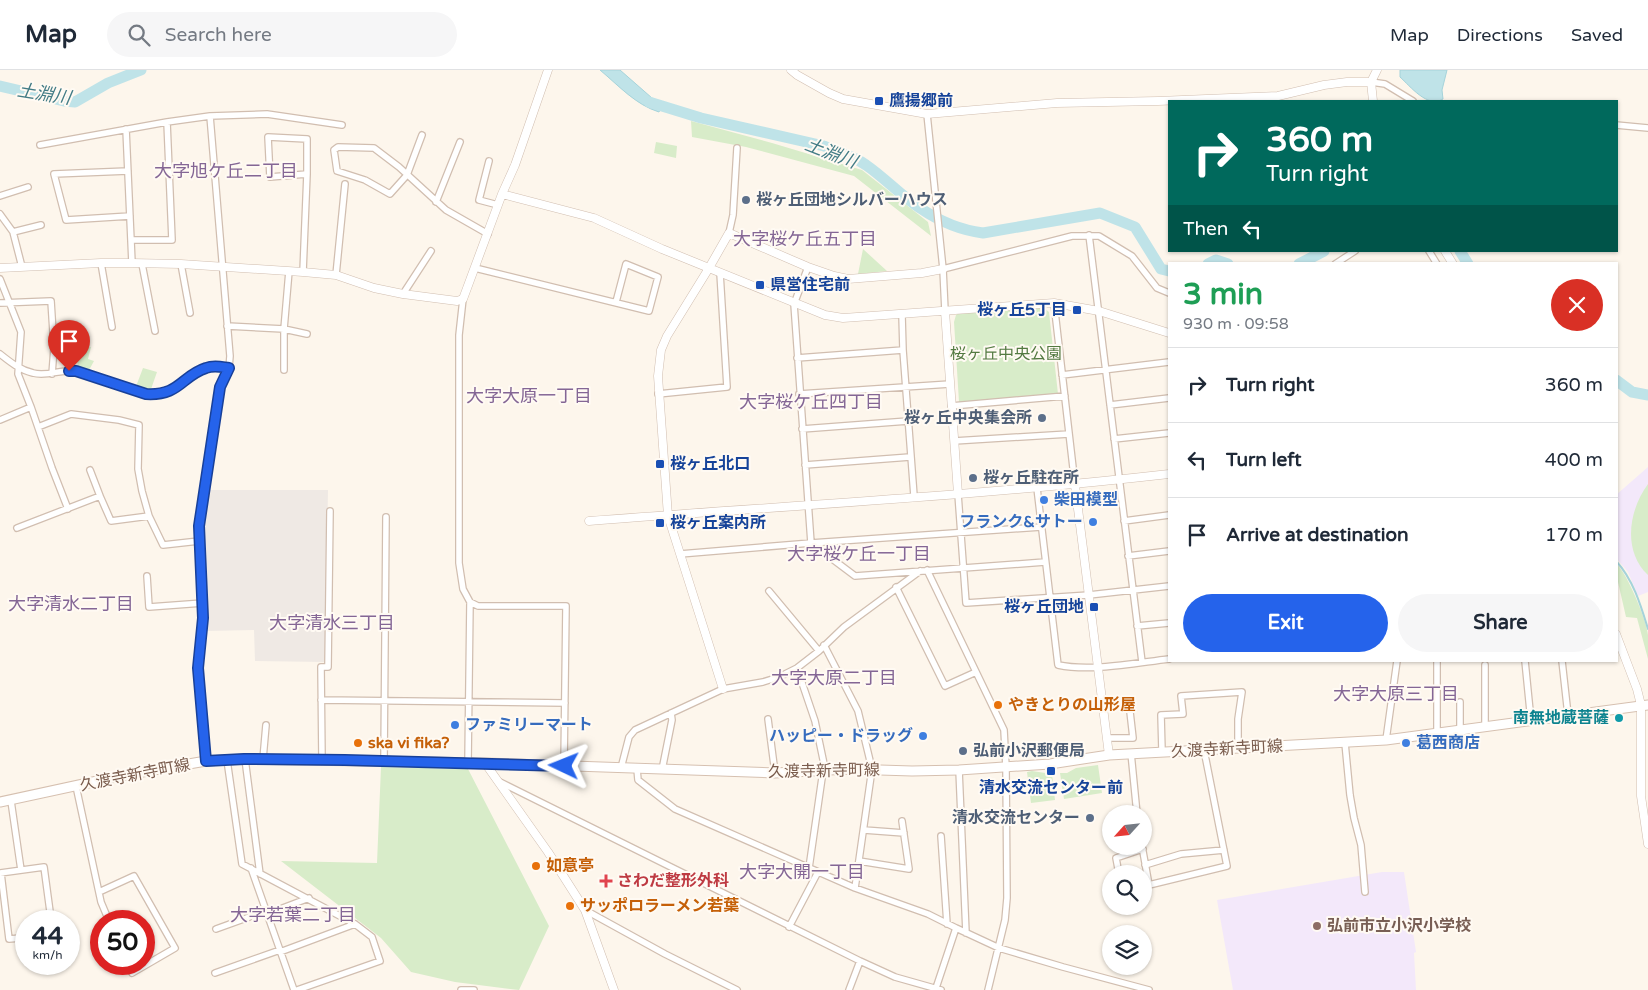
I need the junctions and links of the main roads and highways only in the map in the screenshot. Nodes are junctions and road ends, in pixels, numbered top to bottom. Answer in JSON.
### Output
{"nodes":[{"id":1,"x":1645,"y":705,"type":"edge"},
{"id":2,"x":0,"y":802,"type":"edge"}],
"edges":[{"from":1,"to":2,"type":"main road","name":"久渡寺新寺町線"}]}
